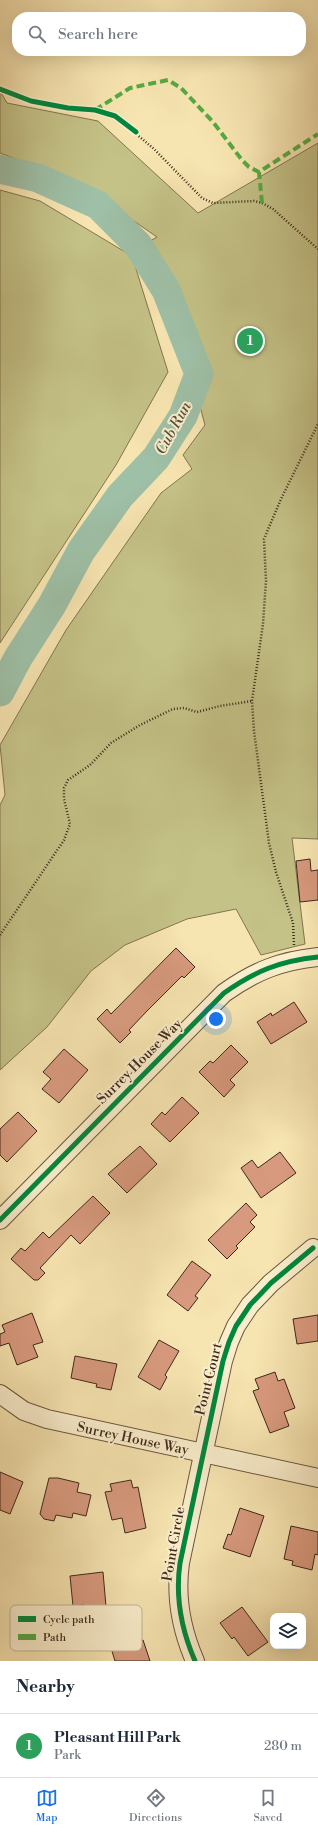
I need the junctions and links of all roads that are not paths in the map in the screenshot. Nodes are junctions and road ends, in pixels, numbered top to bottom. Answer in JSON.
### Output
{"nodes":[{"id":1,"x":318,"y":957,"type":"edge"},
{"id":2,"x":0,"y":1220,"type":"edge"},
{"id":3,"x":314,"y":1248,"type":"dead end"},
{"id":4,"x":0,"y":1394,"type":"edge"},
{"id":5,"x":203,"y":1453,"type":"junction"},
{"id":6,"x":318,"y":1478,"type":"edge"},
{"id":7,"x":196,"y":1661,"type":"edge"}],
"edges":[{"from":1,"to":2,"type":"street","name":"Surrey House Way"},
{"from":3,"to":5,"type":"street","name":"Point Court"},
{"from":4,"to":5,"type":"street","name":"Surrey House Way"},
{"from":5,"to":6,"type":"street","name":"Surrey House Way"},
{"from":5,"to":7,"type":"street","name":"Point Circle"}]}
